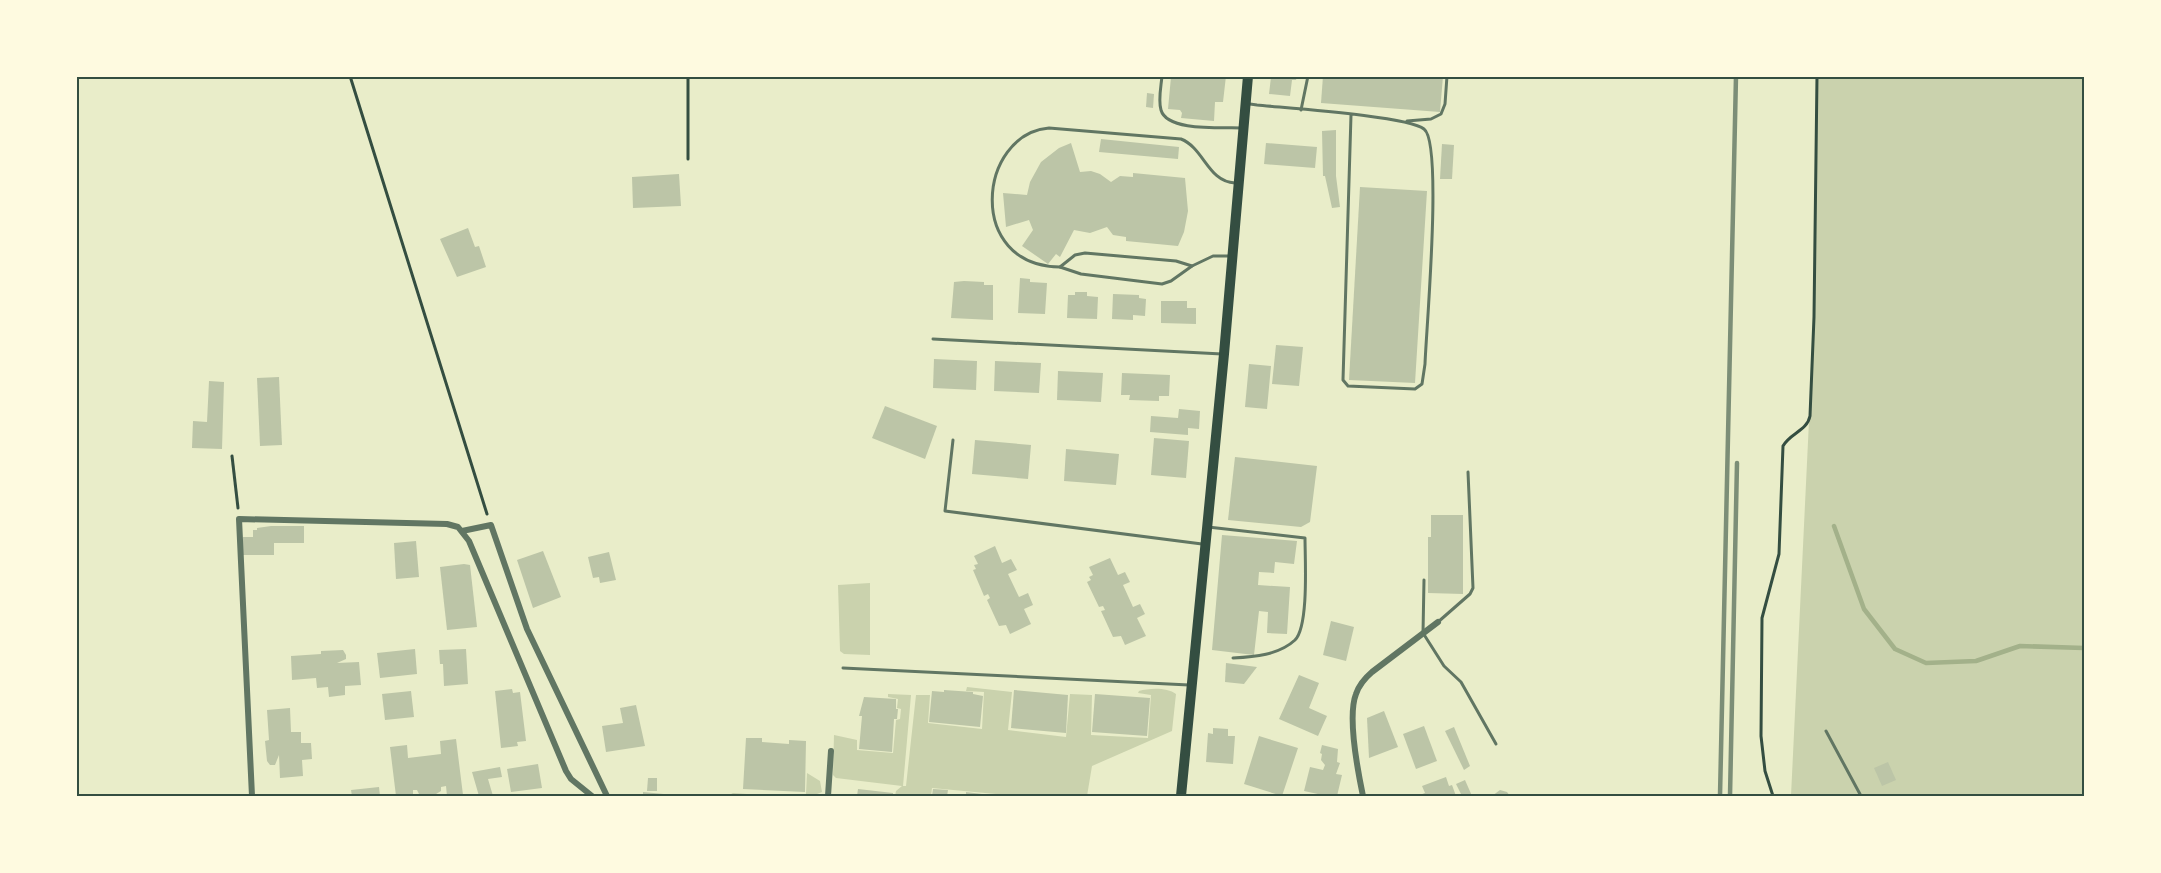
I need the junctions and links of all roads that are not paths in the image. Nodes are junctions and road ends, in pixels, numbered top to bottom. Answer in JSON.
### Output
{"nodes":[{"id":1,"x":1162,"y":76,"type":"edge"},
{"id":2,"x":1248,"y":76,"type":"edge"},
{"id":3,"x":1308,"y":76,"type":"edge"},
{"id":4,"x":1447,"y":76,"type":"edge"},
{"id":5,"x":1245,"y":104,"type":"junction"},
{"id":6,"x":1301,"y":110,"type":"junction"},
{"id":7,"x":1351,"y":115,"type":"junction"},
{"id":8,"x":1403,"y":121,"type":"junction"},
{"id":9,"x":1242,"y":128,"type":"junction"},
{"id":10,"x":1237,"y":183,"type":"junction"},
{"id":11,"x":1232,"y":256,"type":"junction"},
{"id":12,"x":1192,"y":266,"type":"junction"},
{"id":13,"x":1060,"y":267,"type":"junction"},
{"id":14,"x":933,"y":339,"type":"dead end"},
{"id":15,"x":1224,"y":354,"type":"junction"},
{"id":16,"x":953,"y":440,"type":"dead end"},
{"id":17,"x":1468,"y":472,"type":"dead end"},
{"id":18,"x":1207,"y":526,"type":"junction"},
{"id":19,"x":462,"y":531,"type":"junction"},
{"id":20,"x":1205,"y":544,"type":"junction"},
{"id":21,"x":1424,"y":580,"type":"dead end"},
{"id":22,"x":1438,"y":622,"type":"joint"},
{"id":23,"x":1424,"y":633,"type":"junction"},
{"id":24,"x":1233,"y":657,"type":"dead end"},
{"id":25,"x":843,"y":668,"type":"dead end"},
{"id":26,"x":1191,"y":685,"type":"junction"},
{"id":27,"x":1826,"y":731,"type":"dead end"},
{"id":28,"x":1496,"y":744,"type":"dead end"},
{"id":29,"x":831,"y":751,"type":"dead end"},
{"id":30,"x":252,"y":796,"type":"edge"},
{"id":31,"x":592,"y":796,"type":"edge"},
{"id":32,"x":607,"y":796,"type":"edge"},
{"id":33,"x":828,"y":796,"type":"edge"},
{"id":34,"x":1181,"y":796,"type":"edge"},
{"id":35,"x":1363,"y":796,"type":"edge"},
{"id":36,"x":1861,"y":796,"type":"edge"}],
"edges":[{"from":1,"to":9,"type":"lane"},
{"from":2,"to":5,"type":"main road"},
{"from":3,"to":6,"type":"lane"},
{"from":4,"to":8,"type":"lane"},
{"from":5,"to":6,"type":"lane"},
{"from":5,"to":9,"type":"main road"},
{"from":6,"to":7,"type":"lane"},
{"from":7,"to":8,"type":"lane"},
{"from":7,"to":8,"type":"lane"},
{"from":9,"to":10,"type":"main road"},
{"from":10,"to":11,"type":"main road"},
{"from":10,"to":13,"type":"lane"},
{"from":11,"to":12,"type":"lane"},
{"from":11,"to":15,"type":"main road"},
{"from":12,"to":13,"type":"lane"},
{"from":12,"to":13,"type":"lane"},
{"from":14,"to":15,"type":"lane"},
{"from":15,"to":18,"type":"main road"},
{"from":16,"to":20,"type":"lane"},
{"from":17,"to":22,"type":"lane"},
{"from":18,"to":20,"type":"main road"},
{"from":18,"to":24,"type":"lane"},
{"from":19,"to":30,"type":"street"},
{"from":19,"to":31,"type":"street"},
{"from":19,"to":32,"type":"street"},
{"from":20,"to":26,"type":"main road"},
{"from":21,"to":23,"type":"lane"},
{"from":22,"to":23,"type":"street"},
{"from":23,"to":28,"type":"lane"},
{"from":23,"to":35,"type":"street"},
{"from":25,"to":26,"type":"lane"},
{"from":26,"to":34,"type":"main road"},
{"from":27,"to":36,"type":"lane"},
{"from":29,"to":33,"type":"street"}]}
